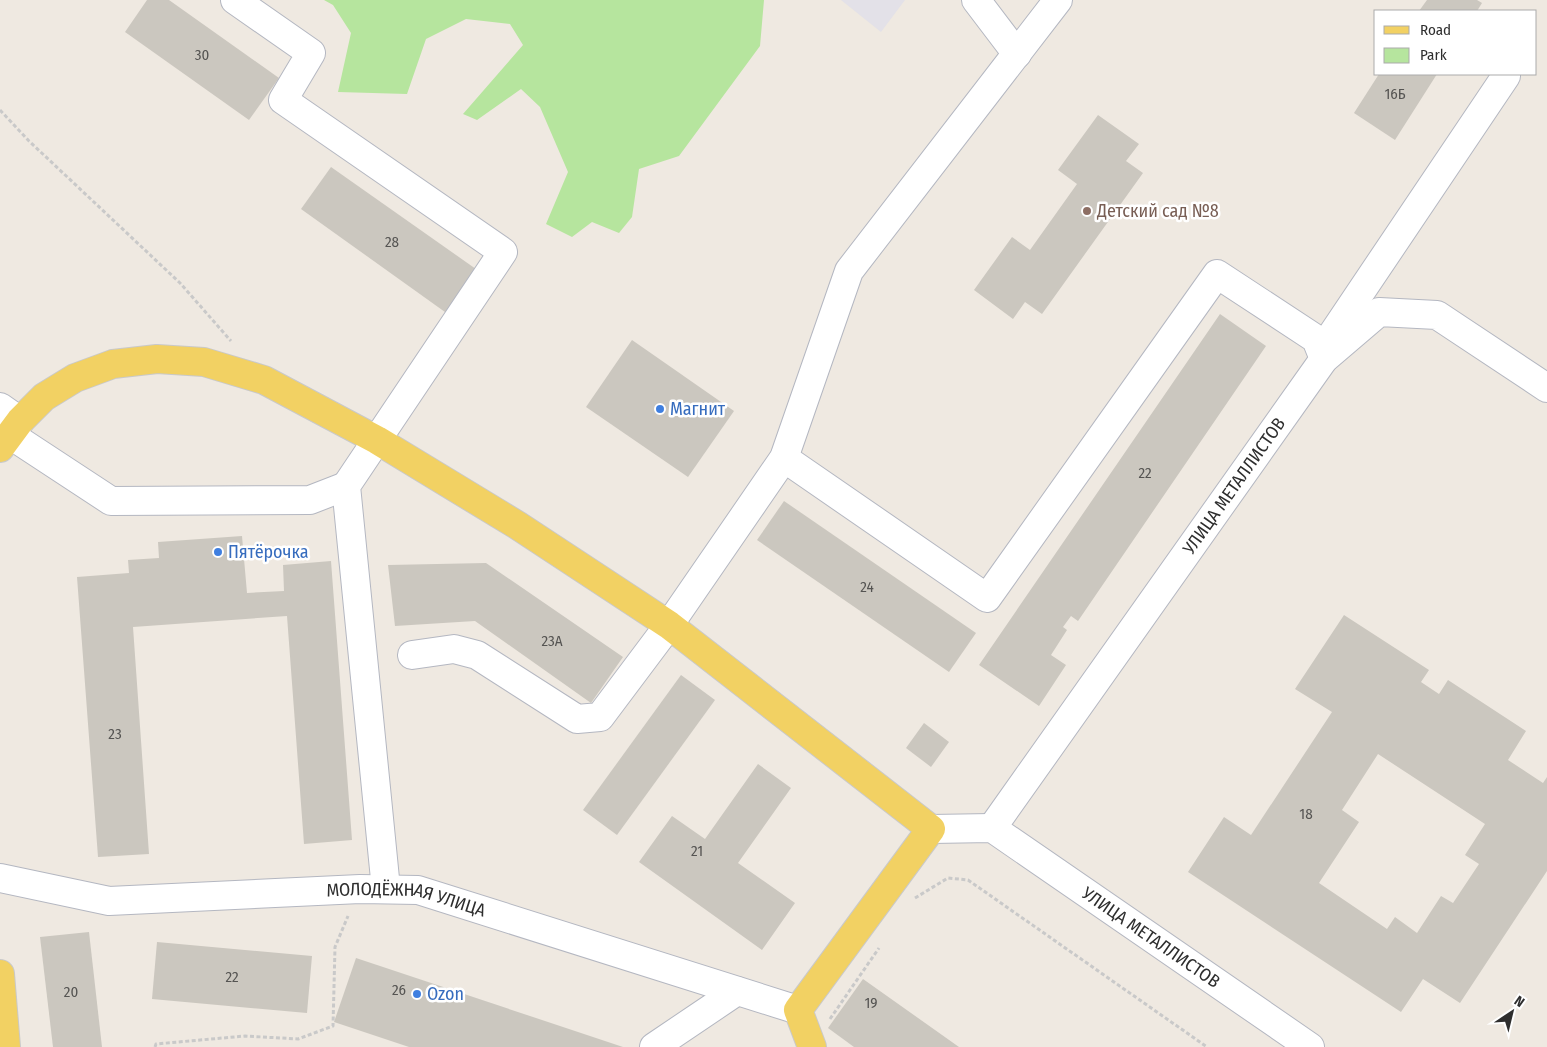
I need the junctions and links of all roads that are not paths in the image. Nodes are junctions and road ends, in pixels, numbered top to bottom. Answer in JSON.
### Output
{"nodes":[{"id":1,"x":235,"y":0,"type":"edge"},
{"id":2,"x":976,"y":0,"type":"edge"},
{"id":3,"x":1058,"y":0,"type":"edge"},
{"id":4,"x":1017,"y":54,"type":"junction"},
{"id":5,"x":1506,"y":76,"type":"dead end"},
{"id":6,"x":1322,"y":355,"type":"junction"},
{"id":7,"x":1547,"y":388,"type":"edge"},
{"id":8,"x":7,"y":428,"type":"edge"},
{"id":9,"x":376,"y":440,"type":"junction"},
{"id":10,"x":784,"y":458,"type":"junction"},
{"id":11,"x":346,"y":486,"type":"junction"},
{"id":12,"x":668,"y":625,"type":"junction"},
{"id":13,"x":412,"y":654,"type":"dead end"},
{"id":14,"x":992,"y":828,"type":"junction"},
{"id":15,"x":931,"y":829,"type":"junction"},
{"id":16,"x":0,"y":878,"type":"edge"},
{"id":17,"x":373,"y":889,"type":"junction"},
{"id":18,"x":0,"y":974,"type":"edge"},
{"id":19,"x":737,"y":991,"type":"junction"},
{"id":20,"x":798,"y":1010,"type":"junction"},
{"id":21,"x":6,"y":1047,"type":"edge"},
{"id":22,"x":654,"y":1047,"type":"edge"},
{"id":23,"x":812,"y":1047,"type":"edge"},
{"id":24,"x":1310,"y":1047,"type":"edge"}],
"edges":[{"from":1,"to":9,"type":"street"},
{"from":2,"to":4,"type":"street"},
{"from":3,"to":4,"type":"street"},
{"from":4,"to":10,"type":"street"},
{"from":5,"to":6,"type":"street"},
{"from":6,"to":7,"type":"street","name":"УЛИЦА МЕТАЛЛИСТОВ"},
{"from":6,"to":10,"type":"street"},
{"from":6,"to":14,"type":"street","name":"УЛИЦА МЕТАЛЛИСТОВ"},
{"from":8,"to":9,"type":"main road"},
{"from":8,"to":11,"type":"street"},
{"from":9,"to":11,"type":"street"},
{"from":9,"to":12,"type":"main road"},
{"from":10,"to":12,"type":"street"},
{"from":11,"to":17,"type":"street"},
{"from":12,"to":13,"type":"street"},
{"from":12,"to":15,"type":"main road"},
{"from":14,"to":15,"type":"street"},
{"from":14,"to":24,"type":"street","name":"УЛИЦА МЕТАЛЛИСТОВ"},
{"from":15,"to":20,"type":"main road"},
{"from":16,"to":17,"type":"street","name":"МОЛОДЁЖНАЯ УЛИЦА"},
{"from":17,"to":19,"type":"street","name":"МОЛОДЁЖНАЯ УЛИЦА"},
{"from":18,"to":21,"type":"main road"},
{"from":19,"to":20,"type":"street","name":"МОЛОДЁЖНАЯ УЛИЦА"},
{"from":19,"to":22,"type":"street"},
{"from":20,"to":23,"type":"main road"}]}
